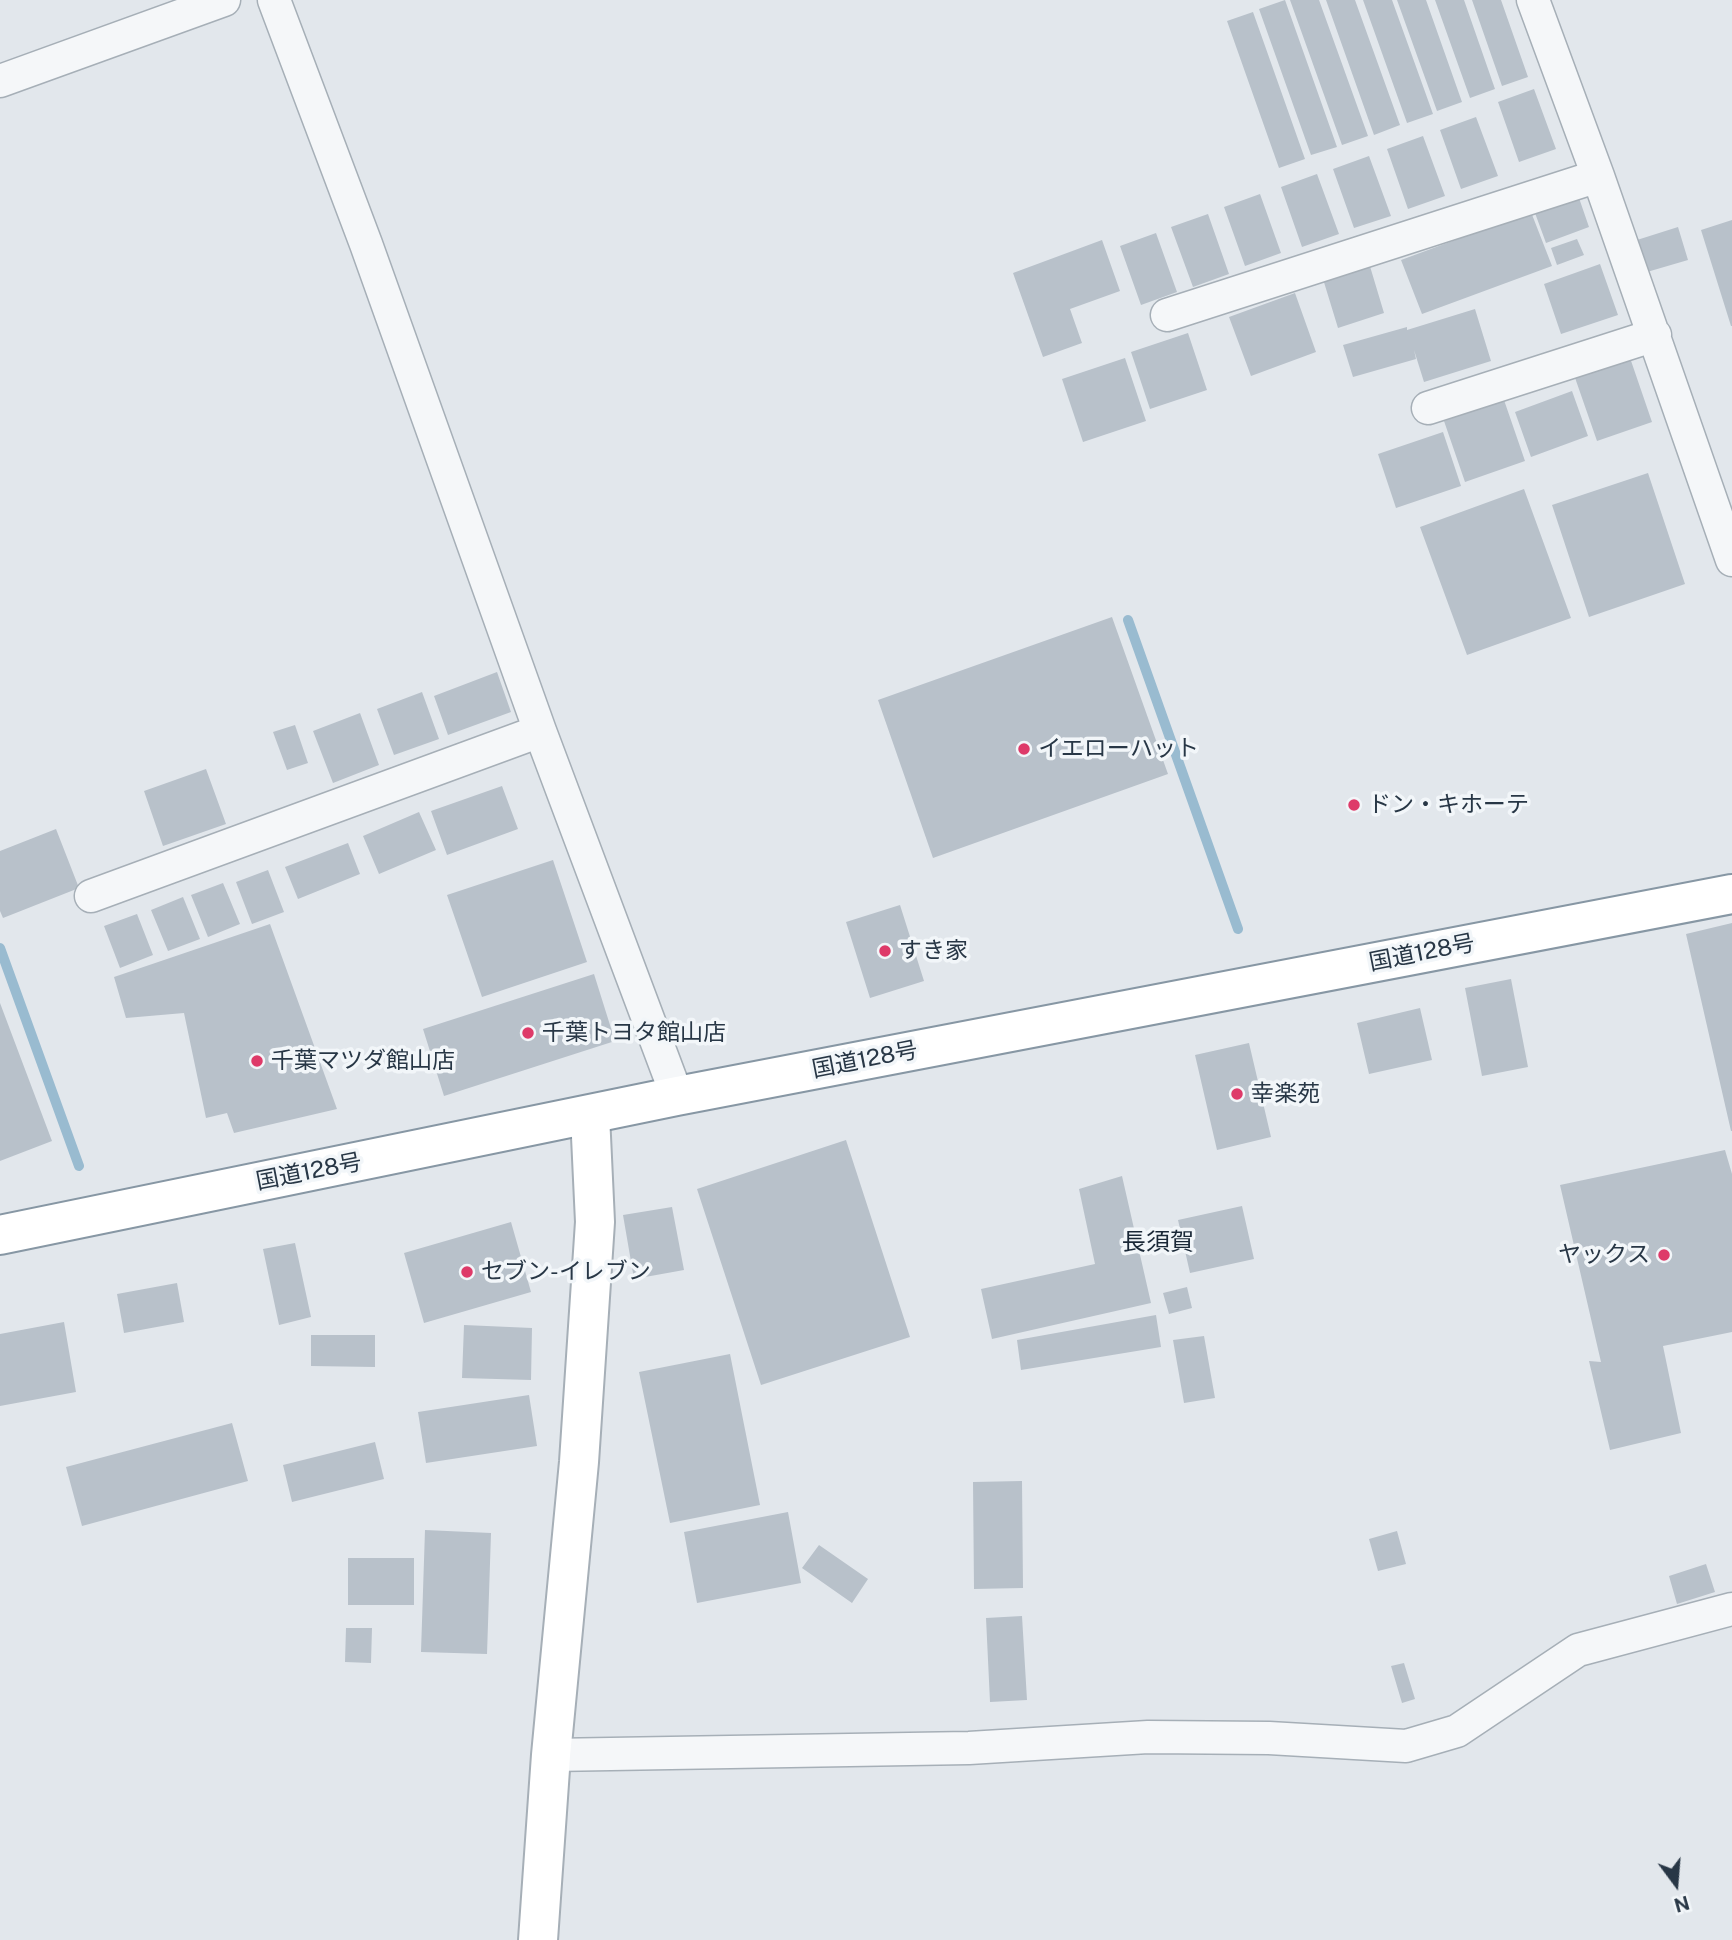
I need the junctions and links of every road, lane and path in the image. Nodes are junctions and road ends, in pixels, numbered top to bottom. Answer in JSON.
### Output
{"nodes":[{"id":1,"x":224,"y":0,"type":"edge"},
{"id":2,"x":274,"y":0,"type":"edge"},
{"id":3,"x":1533,"y":0,"type":"edge"},
{"id":4,"x":0,"y":81,"type":"edge"},
{"id":5,"x":1598,"y":176,"type":"junction"},
{"id":6,"x":1167,"y":315,"type":"dead end"},
{"id":7,"x":1655,"y":335,"type":"junction"},
{"id":8,"x":1428,"y":408,"type":"dead end"},
{"id":9,"x":1732,"y":560,"type":"edge"},
{"id":10,"x":540,"y":731,"type":"junction"},
{"id":11,"x":1732,"y":894,"type":"edge"},
{"id":12,"x":91,"y":896,"type":"dead end"},
{"id":13,"x":677,"y":1096,"type":"junction"},
{"id":14,"x":590,"y":1115,"type":"junction"},
{"id":15,"x":0,"y":1235,"type":"edge"},
{"id":16,"x":1732,"y":1609,"type":"edge"},
{"id":17,"x":551,"y":1755,"type":"junction"},
{"id":18,"x":538,"y":1940,"type":"edge"}],
"edges":[{"from":1,"to":4,"type":"street"},
{"from":2,"to":10,"type":"street"},
{"from":3,"to":5,"type":"street"},
{"from":5,"to":6,"type":"street"},
{"from":5,"to":7,"type":"street"},
{"from":7,"to":8,"type":"street"},
{"from":7,"to":9,"type":"street"},
{"from":10,"to":12,"type":"street"},
{"from":10,"to":13,"type":"street"},
{"from":11,"to":13,"type":"main road","name":"国道128号"},
{"from":13,"to":14,"type":"main road","name":"国道128号"},
{"from":14,"to":15,"type":"main road","name":"国道128号"},
{"from":14,"to":17,"type":"main road"},
{"from":16,"to":17,"type":"street"},
{"from":17,"to":18,"type":"main road"}]}
